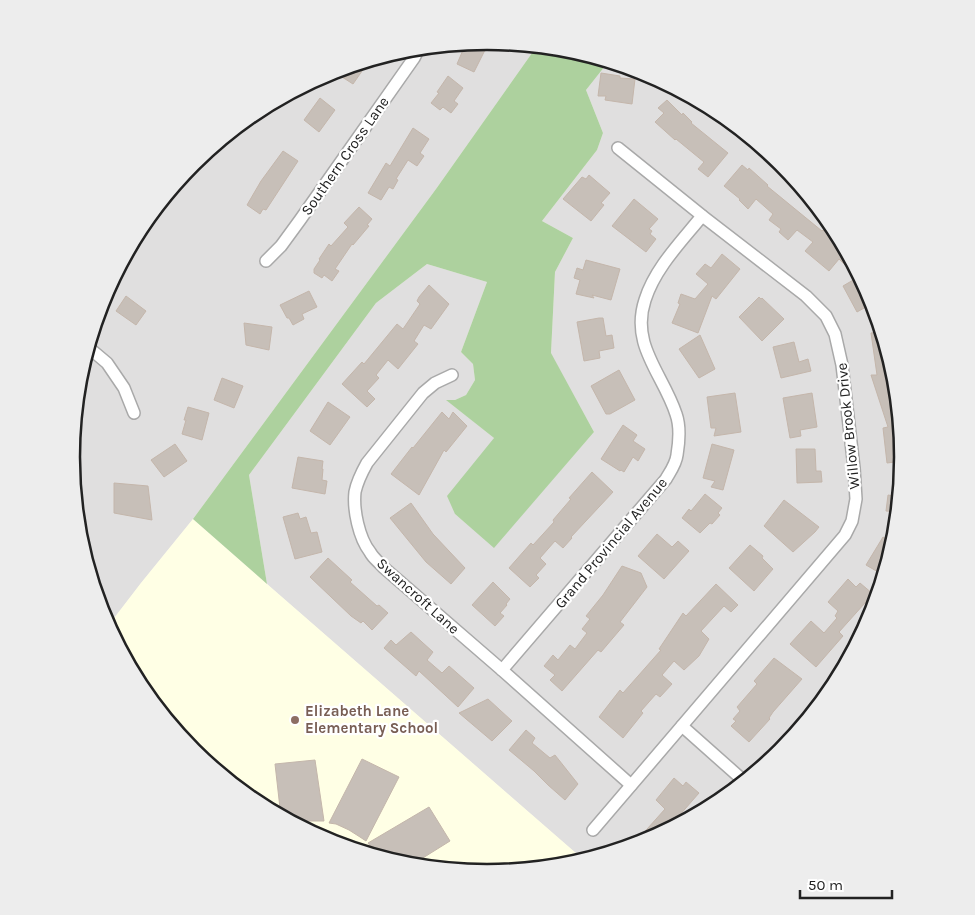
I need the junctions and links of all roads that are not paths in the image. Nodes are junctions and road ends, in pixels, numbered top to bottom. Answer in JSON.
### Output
{"nodes":[{"id":1,"x":415,"y":57,"type":"edge"},
{"id":2,"x":618,"y":148,"type":"dead end"},
{"id":3,"x":702,"y":216,"type":"junction"},
{"id":4,"x":266,"y":261,"type":"dead end"},
{"id":5,"x":94,"y":352,"type":"edge"},
{"id":6,"x":452,"y":375,"type":"dead end"},
{"id":7,"x":134,"y":413,"type":"dead end"},
{"id":8,"x":502,"y":670,"type":"junction"},
{"id":9,"x":682,"y":726,"type":"junction"},
{"id":10,"x":740,"y":778,"type":"edge"},
{"id":11,"x":631,"y":785,"type":"junction"},
{"id":12,"x":592,"y":830,"type":"dead end"}],
"edges":[{"from":1,"to":4,"type":"street","name":"Southern Cross Lane"},
{"from":2,"to":3,"type":"street","name":"Willow Brook Drive"},
{"from":3,"to":8,"type":"street","name":"Grand Provincial Avenue"},
{"from":3,"to":9,"type":"street","name":"Willow Brook Drive"},
{"from":5,"to":7,"type":"street"},
{"from":6,"to":8,"type":"street","name":"Swancroft Lane"},
{"from":8,"to":11,"type":"street","name":"Swancroft Lane"},
{"from":9,"to":10,"type":"street"},
{"from":9,"to":11,"type":"street","name":"Willow Brook Drive"},
{"from":11,"to":12,"type":"street","name":"Willow Brook Drive"}]}
